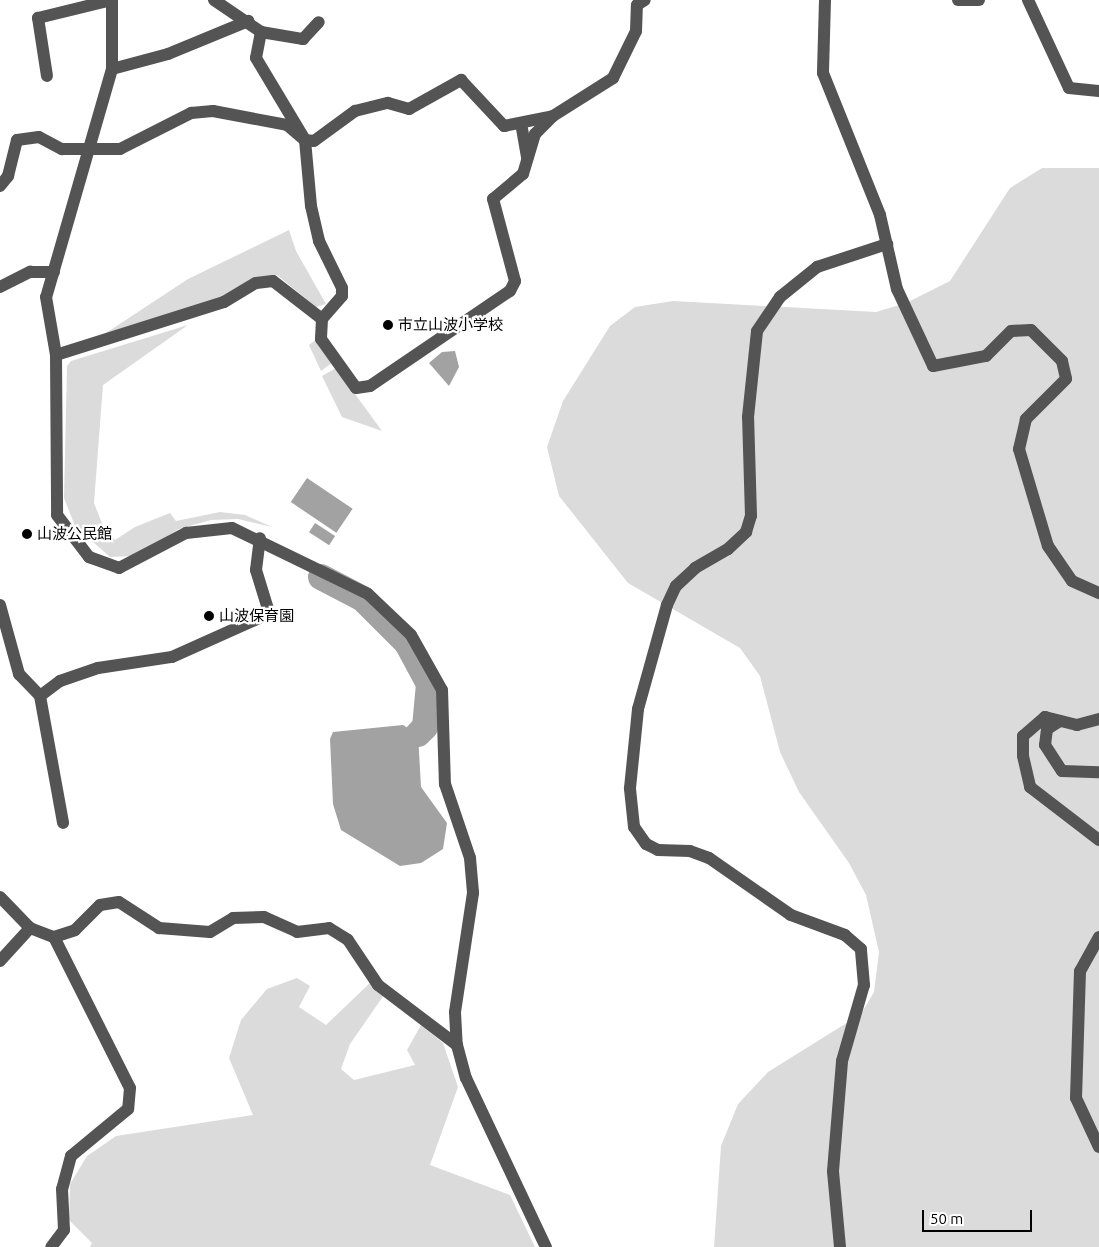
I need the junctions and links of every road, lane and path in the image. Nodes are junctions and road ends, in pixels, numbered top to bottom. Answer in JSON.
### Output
{"nodes":[{"id":1,"x":112,"y":0,"type":"edge"},
{"id":2,"x":214,"y":0,"type":"edge"},
{"id":3,"x":645,"y":0,"type":"edge"},
{"id":4,"x":825,"y":0,"type":"edge"},
{"id":5,"x":958,"y":0,"type":"edge"},
{"id":6,"x":979,"y":0,"type":"edge"},
{"id":7,"x":1028,"y":0,"type":"edge"},
{"id":8,"x":248,"y":21,"type":"junction"},
{"id":9,"x":318,"y":22,"type":"dead end"},
{"id":10,"x":261,"y":32,"type":"junction"},
{"id":11,"x":112,"y":69,"type":"junction"},
{"id":12,"x":47,"y":76,"type":"dead end"},
{"id":13,"x":1099,"y":91,"type":"edge"},
{"id":14,"x":553,"y":116,"type":"junction"},
{"id":15,"x":521,"y":123,"type":"junction"},
{"id":16,"x":305,"y":140,"type":"junction"},
{"id":17,"x":93,"y":147,"type":"junction"},
{"id":18,"x":527,"y":161,"type":"junction"},
{"id":19,"x":0,"y":186,"type":"edge"},
{"id":20,"x":887,"y":244,"type":"junction"},
{"id":21,"x":54,"y":272,"type":"junction"},
{"id":22,"x":0,"y":287,"type":"edge"},
{"id":23,"x":322,"y":318,"type":"junction"},
{"id":24,"x":56,"y":355,"type":"junction"},
{"id":25,"x":260,"y":538,"type":"junction"},
{"id":26,"x":1099,"y":593,"type":"edge"},
{"id":27,"x":0,"y":605,"type":"edge"},
{"id":28,"x":40,"y":696,"type":"junction"},
{"id":29,"x":1099,"y":719,"type":"edge"},
{"id":30,"x":1060,"y":720,"type":"junction"},
{"id":31,"x":1099,"y":772,"type":"edge"},
{"id":32,"x":63,"y":823,"type":"dead end"},
{"id":33,"x":1099,"y":840,"type":"edge"},
{"id":34,"x":0,"y":897,"type":"edge"},
{"id":35,"x":30,"y":928,"type":"junction"},
{"id":36,"x":54,"y":937,"type":"junction"},
{"id":37,"x":1099,"y":937,"type":"edge"},
{"id":38,"x":0,"y":961,"type":"edge"},
{"id":39,"x":457,"y":1045,"type":"junction"},
{"id":40,"x":1099,"y":1148,"type":"edge"},
{"id":41,"x":51,"y":1247,"type":"edge"},
{"id":42,"x":546,"y":1247,"type":"edge"},
{"id":43,"x":840,"y":1247,"type":"edge"}],
"edges":[{"from":1,"to":11,"type":"street"},
{"from":1,"to":12,"type":"street"},
{"from":2,"to":8,"type":"street"},
{"from":3,"to":14,"type":"street"},
{"from":4,"to":20,"type":"street"},
{"from":5,"to":6,"type":"street"},
{"from":7,"to":13,"type":"street"},
{"from":8,"to":10,"type":"street"},
{"from":8,"to":11,"type":"street"},
{"from":9,"to":10,"type":"street"},
{"from":10,"to":16,"type":"street"},
{"from":11,"to":17,"type":"street"},
{"from":14,"to":15,"type":"street"},
{"from":14,"to":18,"type":"street"},
{"from":15,"to":16,"type":"street"},
{"from":15,"to":18,"type":"street"},
{"from":16,"to":17,"type":"street"},
{"from":16,"to":23,"type":"street"},
{"from":17,"to":19,"type":"street"},
{"from":17,"to":21,"type":"street"},
{"from":18,"to":23,"type":"street"},
{"from":20,"to":26,"type":"street"},
{"from":20,"to":43,"type":"street"},
{"from":21,"to":22,"type":"street"},
{"from":21,"to":24,"type":"street"},
{"from":23,"to":24,"type":"street"},
{"from":24,"to":25,"type":"street"},
{"from":25,"to":28,"type":"street"},
{"from":25,"to":39,"type":"street"},
{"from":27,"to":28,"type":"street"},
{"from":28,"to":32,"type":"street"},
{"from":29,"to":30,"type":"street"},
{"from":30,"to":31,"type":"street"},
{"from":30,"to":33,"type":"street"},
{"from":34,"to":35,"type":"street"},
{"from":35,"to":36,"type":"street"},
{"from":35,"to":38,"type":"street"},
{"from":36,"to":39,"type":"street"},
{"from":36,"to":41,"type":"street"},
{"from":37,"to":40,"type":"street"},
{"from":39,"to":42,"type":"street"}]}
